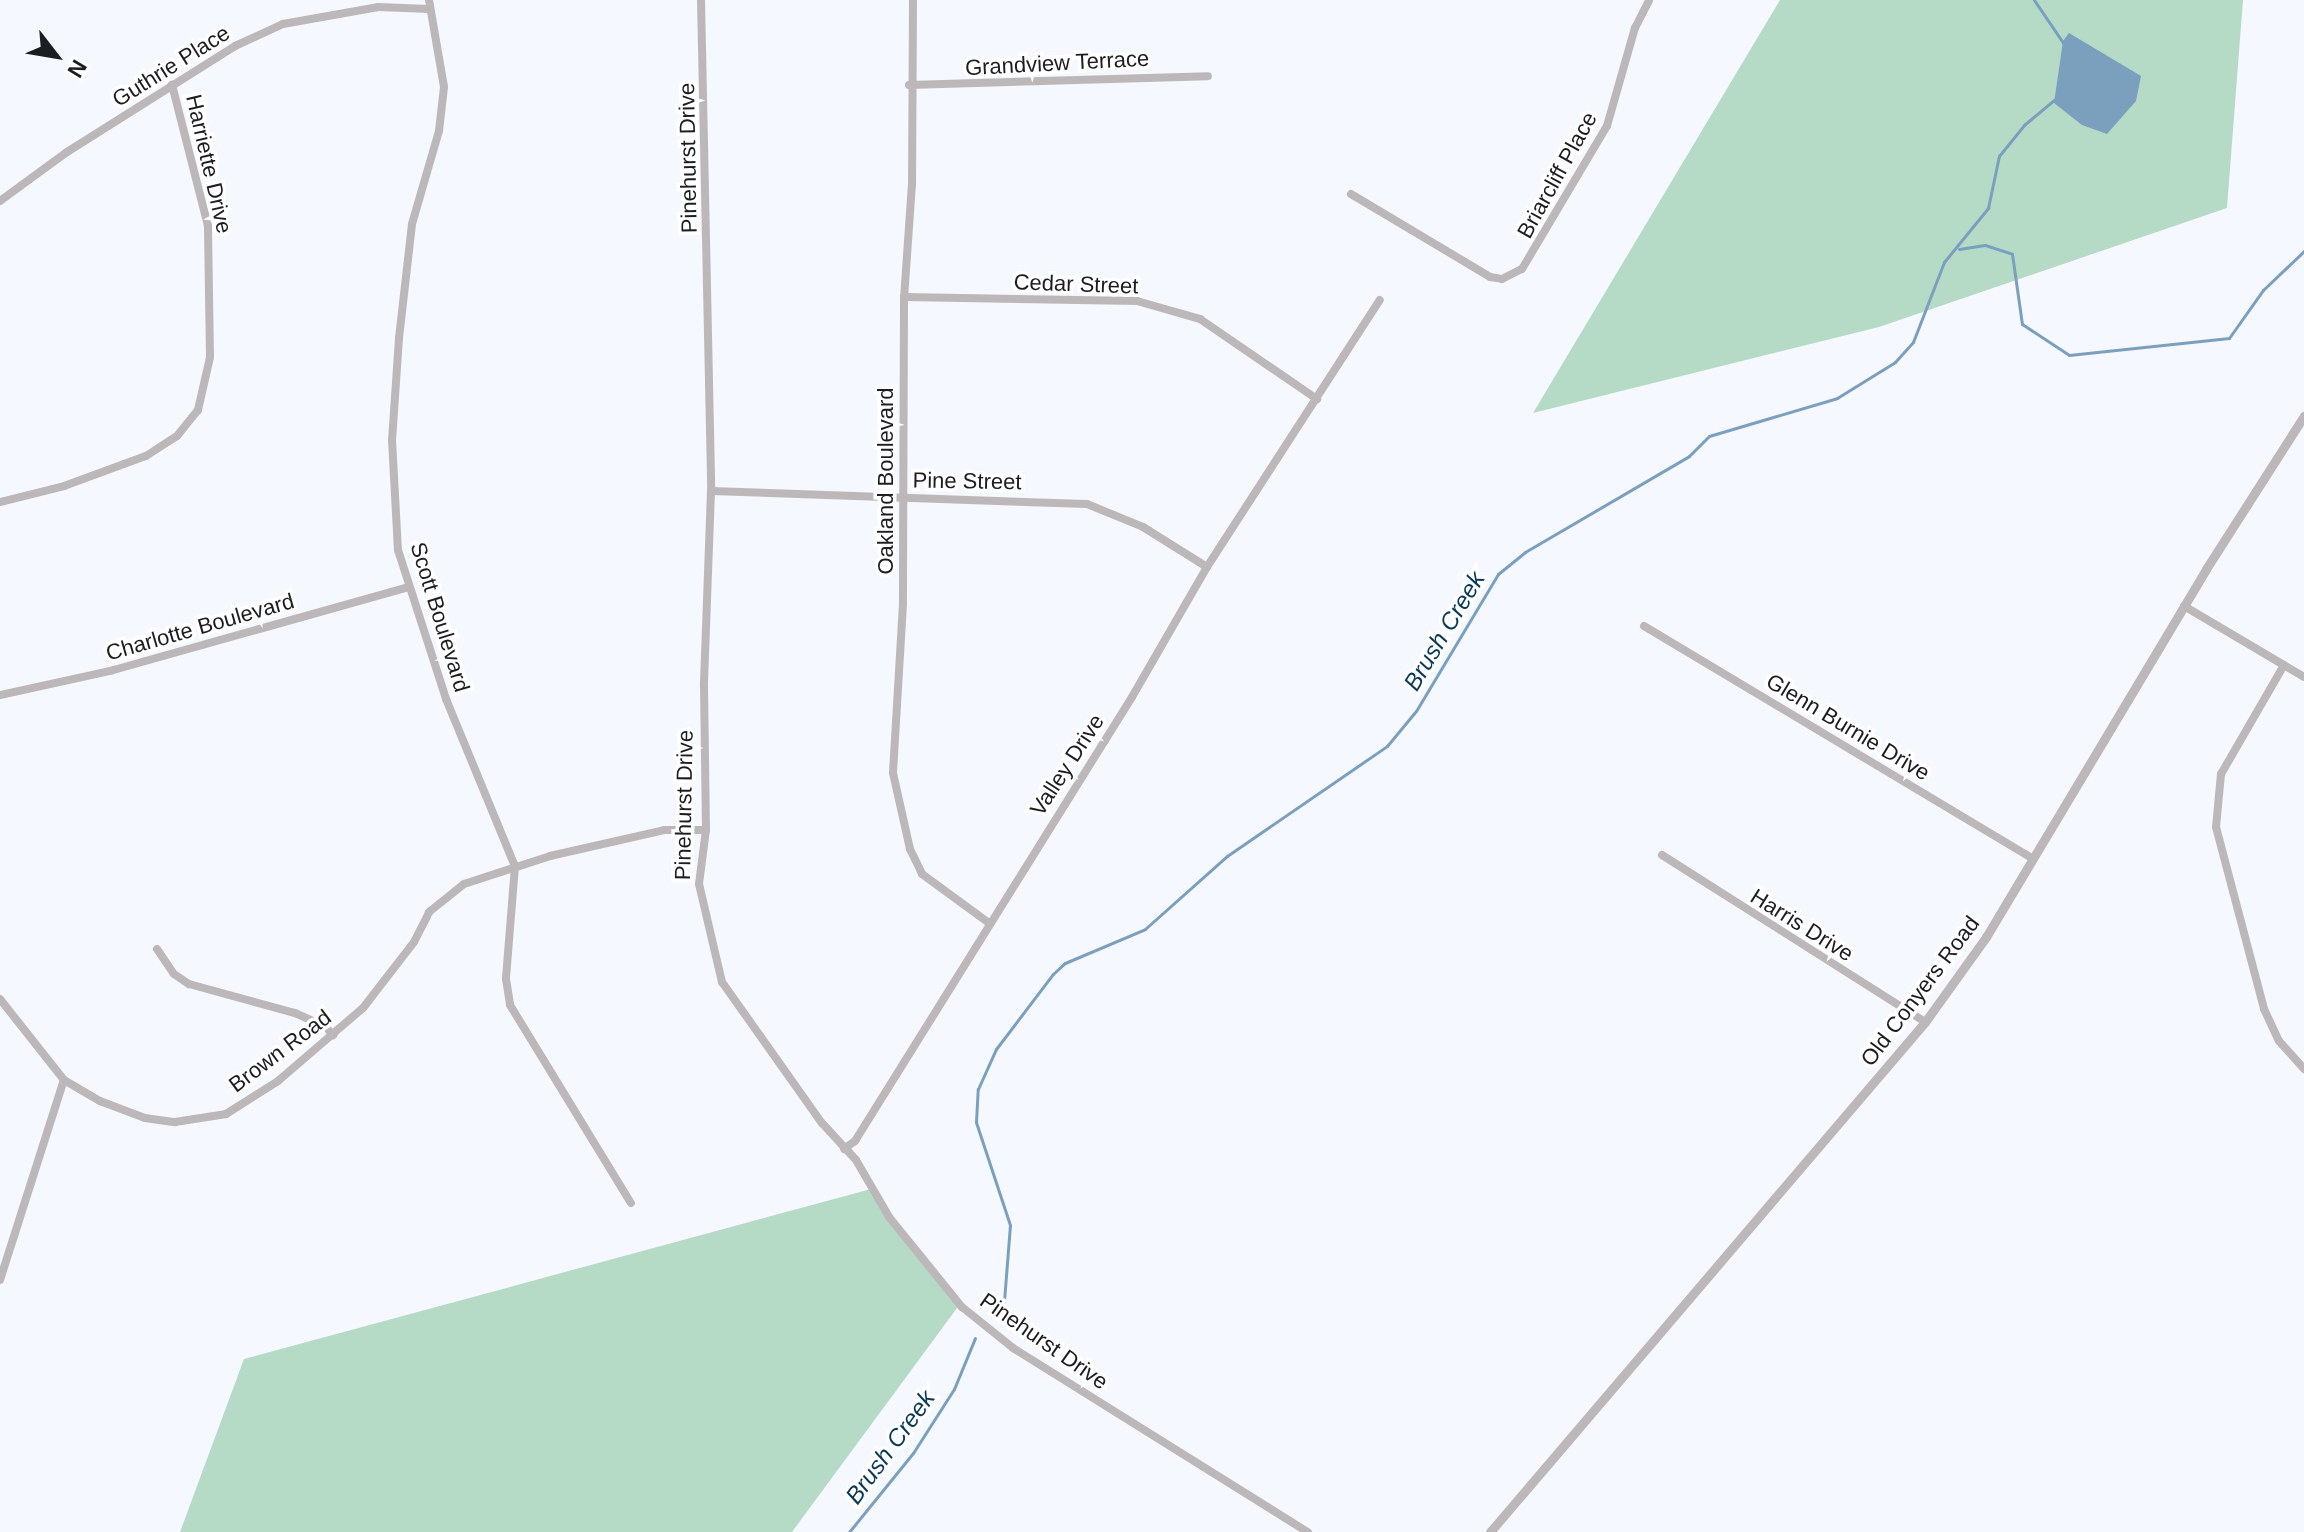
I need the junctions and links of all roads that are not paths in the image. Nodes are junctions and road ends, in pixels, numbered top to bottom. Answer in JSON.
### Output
{"nodes":[{"id":1,"x":701,"y":0,"type":"edge"},
{"id":2,"x":913,"y":0,"type":"edge"},
{"id":3,"x":1649,"y":0,"type":"edge"},
{"id":4,"x":429,"y":5,"type":"edge"},
{"id":5,"x":1208,"y":76,"type":"dead end"},
{"id":6,"x":172,"y":85,"type":"junction"},
{"id":7,"x":909,"y":85,"type":"junction"},
{"id":8,"x":1351,"y":194,"type":"dead end"},
{"id":9,"x":0,"y":201,"type":"edge"},
{"id":10,"x":904,"y":297,"type":"junction"},
{"id":11,"x":1380,"y":300,"type":"dead end"},
{"id":12,"x":1317,"y":399,"type":"junction"},
{"id":13,"x":2304,"y":416,"type":"edge"},
{"id":14,"x":711,"y":491,"type":"junction"},
{"id":15,"x":905,"y":498,"type":"junction"},
{"id":16,"x":0,"y":502,"type":"edge"},
{"id":17,"x":1207,"y":567,"type":"junction"},
{"id":18,"x":408,"y":587,"type":"junction"},
{"id":19,"x":2184,"y":606,"type":"junction"},
{"id":20,"x":1644,"y":626,"type":"dead end"},
{"id":21,"x":2284,"y":665,"type":"junction"},
{"id":22,"x":2304,"y":677,"type":"edge"},
{"id":23,"x":0,"y":695,"type":"edge"},
{"id":24,"x":706,"y":830,"type":"junction"},
{"id":25,"x":1662,"y":855,"type":"dead end"},
{"id":26,"x":2033,"y":859,"type":"junction"},
{"id":27,"x":515,"y":866,"type":"junction"},
{"id":28,"x":989,"y":923,"type":"junction"},
{"id":29,"x":157,"y":949,"type":"dead end"},
{"id":30,"x":0,"y":999,"type":"edge"},
{"id":31,"x":1925,"y":1022,"type":"junction"},
{"id":32,"x":333,"y":1035,"type":"junction"},
{"id":33,"x":2304,"y":1069,"type":"edge"},
{"id":34,"x":64,"y":1080,"type":"junction"},
{"id":35,"x":844,"y":1149,"type":"junction"},
{"id":36,"x":631,"y":1203,"type":"dead end"},
{"id":37,"x":0,"y":1280,"type":"edge"},
{"id":38,"x":1308,"y":1532,"type":"edge"},
{"id":39,"x":1490,"y":1532,"type":"edge"}],
"edges":[{"from":1,"to":14,"type":"street","name":"Pinehurst Drive"},
{"from":2,"to":7,"type":"street","name":"Oakland Boulevard"},
{"from":3,"to":8,"type":"street","name":"Briarcliff Place"},
{"from":4,"to":6,"type":"street","name":"Guthrie Place"},
{"from":4,"to":18,"type":"street","name":"Scott Boulevard"},
{"from":5,"to":7,"type":"street","name":"Grandview Terrace"},
{"from":6,"to":9,"type":"street","name":"Guthrie Place"},
{"from":6,"to":16,"type":"street","name":"Harriette Drive"},
{"from":7,"to":10,"type":"street","name":"Oakland Boulevard"},
{"from":10,"to":12,"type":"street","name":"Cedar Street"},
{"from":10,"to":15,"type":"street","name":"Oakland Boulevard"},
{"from":11,"to":12,"type":"street","name":"Valley Drive"},
{"from":12,"to":17,"type":"street","name":"Valley Drive"},
{"from":13,"to":19,"type":"street","name":"Old Conyers Road"},
{"from":14,"to":15,"type":"street","name":"Pine Street"},
{"from":14,"to":24,"type":"street","name":"Pinehurst Drive"},
{"from":15,"to":17,"type":"street","name":"Pine Street"},
{"from":15,"to":28,"type":"street","name":"Oakland Boulevard"},
{"from":17,"to":28,"type":"street","name":"Valley Drive"},
{"from":18,"to":23,"type":"street","name":"Charlotte Boulevard"},
{"from":18,"to":27,"type":"street","name":"Scott Boulevard"},
{"from":19,"to":21,"type":"street"},
{"from":19,"to":26,"type":"street","name":"Old Conyers Road"},
{"from":20,"to":26,"type":"street","name":"Glenn Burnie Drive"},
{"from":21,"to":22,"type":"street"},
{"from":21,"to":33,"type":"street"},
{"from":24,"to":27,"type":"street","name":"Brown Road"},
{"from":24,"to":35,"type":"street","name":"Pinehurst Drive"},
{"from":25,"to":31,"type":"street","name":"Harris Drive"},
{"from":26,"to":31,"type":"street","name":"Old Conyers Road"},
{"from":27,"to":32,"type":"street","name":"Brown Road"},
{"from":27,"to":36,"type":"street","name":"Scott Boulevard"},
{"from":28,"to":35,"type":"street","name":"Valley Drive"},
{"from":29,"to":32,"type":"street"},
{"from":30,"to":34,"type":"street","name":"Brown Road"},
{"from":31,"to":39,"type":"street","name":"Old Conyers Road"},
{"from":32,"to":34,"type":"street","name":"Brown Road"},
{"from":34,"to":37,"type":"street"},
{"from":35,"to":38,"type":"street","name":"Pinehurst Drive"}]}
